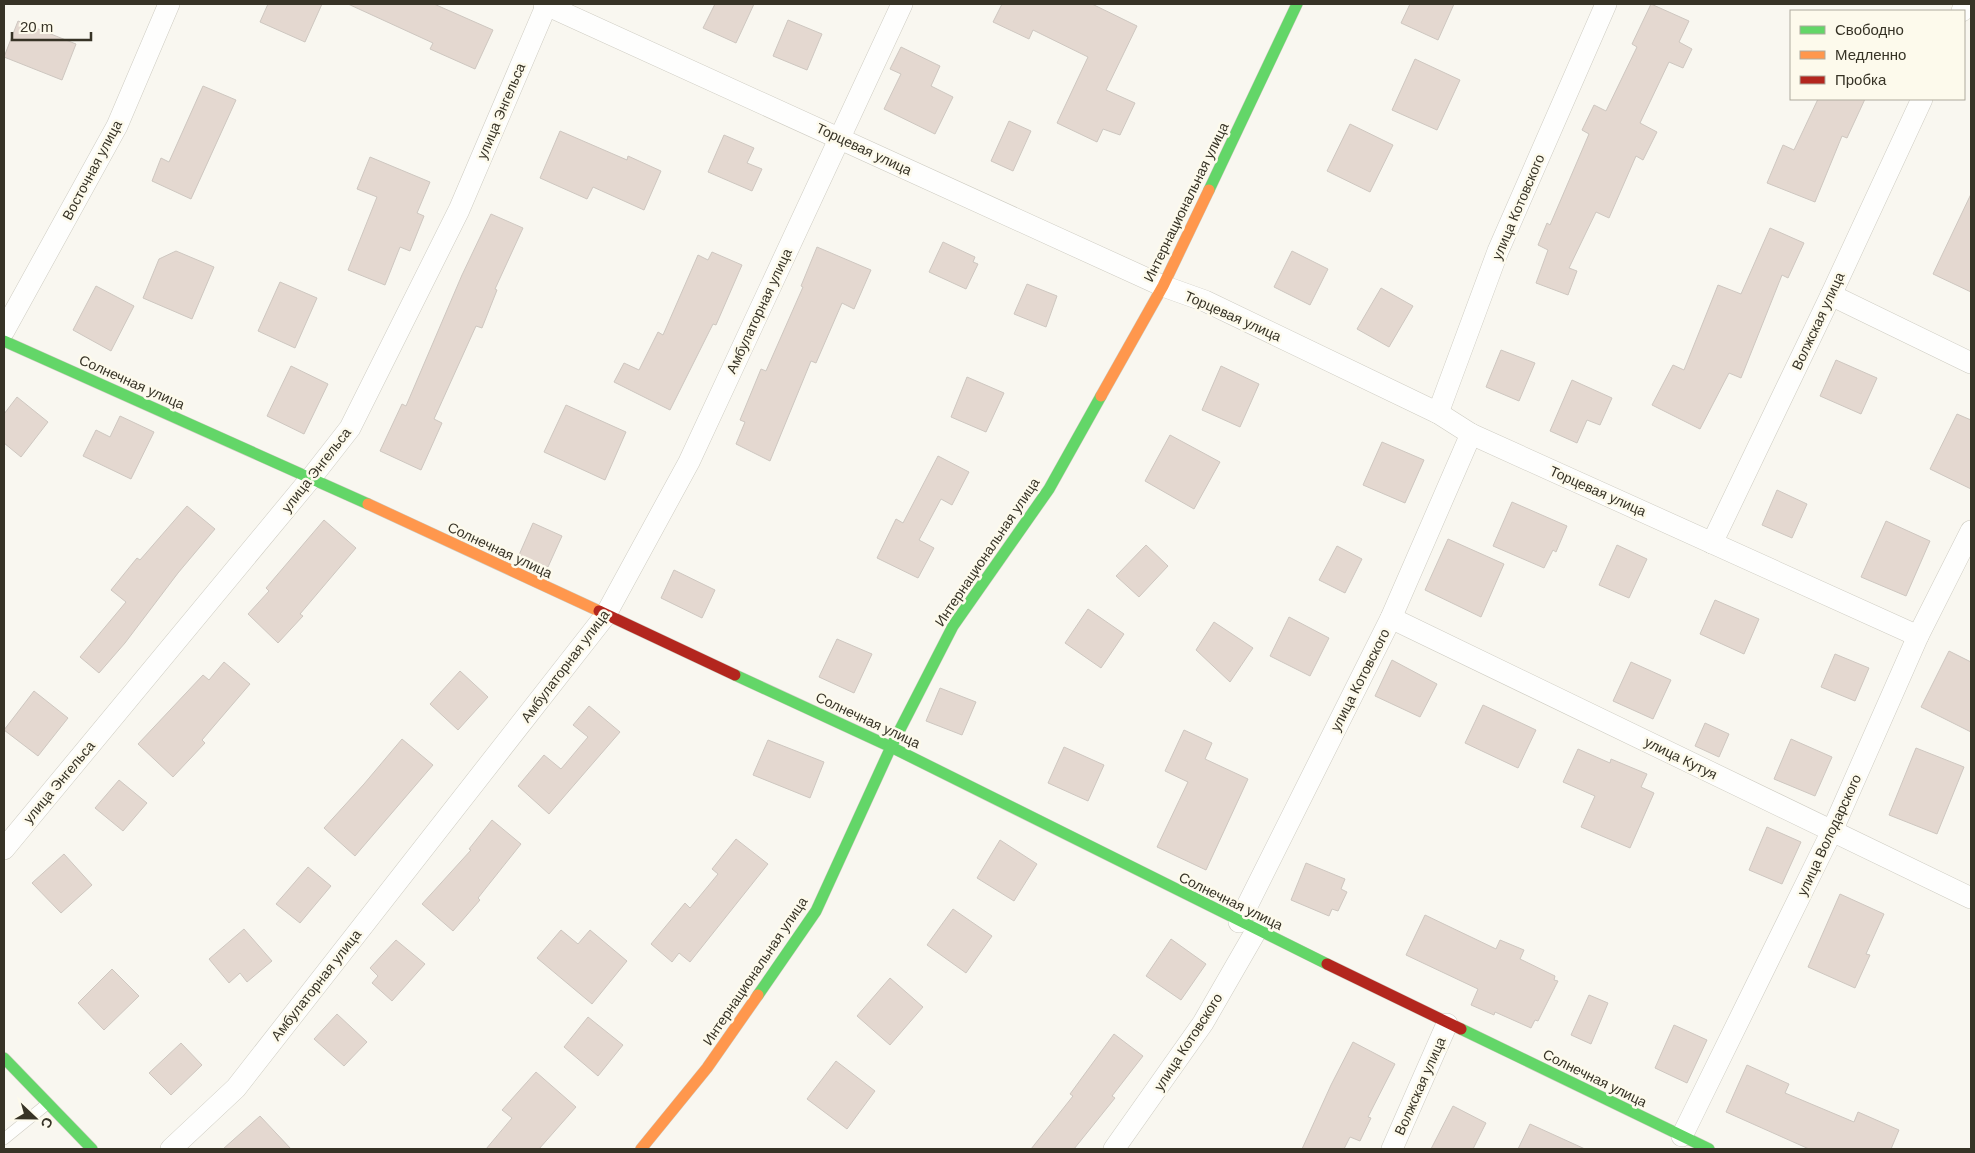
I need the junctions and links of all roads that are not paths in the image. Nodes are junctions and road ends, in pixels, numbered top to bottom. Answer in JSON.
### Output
{"nodes":[{"id":1,"x":170,"y":4,"type":"edge"},
{"id":2,"x":545,"y":4,"type":"edge"},
{"id":3,"x":902,"y":4,"type":"edge"},
{"id":4,"x":1297,"y":4,"type":"edge"},
{"id":5,"x":1606,"y":4,"type":"edge"},
{"id":6,"x":1922,"y":100,"type":"edge"},
{"id":7,"x":839,"y":138,"type":"junction"},
{"id":8,"x":1162,"y":286,"type":"junction"},
{"id":9,"x":1831,"y":295,"type":"junction"},
{"id":10,"x":4,"y":331,"type":"edge"},
{"id":11,"x":4,"y":341,"type":"edge"},
{"id":12,"x":1971,"y":363,"type":"edge"},
{"id":13,"x":1438,"y":413,"type":"junction"},
{"id":14,"x":1471,"y":434,"type":"junction"},
{"id":15,"x":311,"y":478,"type":"junction"},
{"id":16,"x":1971,"y":531,"type":"edge"},
{"id":17,"x":1712,"y":543,"type":"junction"},
{"id":18,"x":605,"y":616,"type":"junction"},
{"id":19,"x":1391,"y":618,"type":"junction"},
{"id":20,"x":1918,"y":636,"type":"junction"},
{"id":21,"x":891,"y":747,"type":"junction"},
{"id":22,"x":1832,"y":831,"type":"junction"},
{"id":23,"x":4,"y":849,"type":"edge"},
{"id":24,"x":1971,"y":898,"type":"edge"},
{"id":25,"x":1247,"y":926,"type":"junction"},
{"id":26,"x":1447,"y":1024,"type":"junction"},
{"id":27,"x":4,"y":1058,"type":"edge"},
{"id":28,"x":47,"y":1104,"type":"junction"},
{"id":29,"x":1682,"y":1136,"type":"junction"},
{"id":30,"x":4,"y":1140,"type":"edge"},
{"id":31,"x":92,"y":1149,"type":"edge"},
{"id":32,"x":171,"y":1149,"type":"edge"},
{"id":33,"x":641,"y":1149,"type":"edge"},
{"id":34,"x":1114,"y":1149,"type":"edge"},
{"id":35,"x":1392,"y":1149,"type":"edge"},
{"id":36,"x":1709,"y":1149,"type":"edge"}],
"edges":[{"from":1,"to":10,"type":"street","name":"Восточная улица"},
{"from":2,"to":7,"type":"street","name":"Торцевая улица"},
{"from":2,"to":15,"type":"street","name":"улица Энгельса"},
{"from":3,"to":7,"type":"street","name":"Амбулаторная улица"},
{"from":4,"to":8,"type":"street","name":"Интернациональная улица"},
{"from":5,"to":13,"type":"street","name":"улица Котовского"},
{"from":6,"to":9,"type":"street","name":"Волжская улица"},
{"from":7,"to":8,"type":"street","name":"Торцевая улица"},
{"from":7,"to":18,"type":"street","name":"Амбулаторная улица"},
{"from":8,"to":13,"type":"street","name":"Торцевая улица"},
{"from":8,"to":21,"type":"street","name":"Интернациональная улица"},
{"from":9,"to":12,"type":"street"},
{"from":9,"to":17,"type":"street","name":"Волжская улица"},
{"from":11,"to":15,"type":"street","name":"Солнечная улица"},
{"from":13,"to":14,"type":"street","name":"Торцевая улица"},
{"from":14,"to":17,"type":"street","name":"Торцевая улица"},
{"from":14,"to":19,"type":"street","name":"улица Котовского"},
{"from":15,"to":18,"type":"street","name":"Солнечная улица"},
{"from":15,"to":23,"type":"street","name":"улица Энгельса"},
{"from":16,"to":20,"type":"street","name":"улица Володарского"},
{"from":17,"to":20,"type":"street","name":"Торцевая улица"},
{"from":18,"to":21,"type":"street","name":"Солнечная улица"},
{"from":18,"to":32,"type":"street","name":"Амбулаторная улица"},
{"from":19,"to":22,"type":"street","name":"улица Кутуя"},
{"from":19,"to":25,"type":"street","name":"улица Котовского"},
{"from":20,"to":22,"type":"street","name":"улица Володарского"},
{"from":21,"to":25,"type":"street","name":"Солнечная улица"},
{"from":21,"to":33,"type":"street","name":"Интернациональная улица"},
{"from":22,"to":24,"type":"street","name":"улица Кутуя"},
{"from":22,"to":29,"type":"street","name":"улица Володарского"},
{"from":25,"to":26,"type":"street","name":"Солнечная улица"},
{"from":25,"to":34,"type":"street","name":"улица Котовского"},
{"from":26,"to":29,"type":"street","name":"Солнечная улица"},
{"from":26,"to":35,"type":"street","name":"Волжская улица"},
{"from":27,"to":28,"type":"street"},
{"from":28,"to":30,"type":"lane"},
{"from":28,"to":31,"type":"street"},
{"from":29,"to":36,"type":"street","name":"Солнечная улица"}]}
